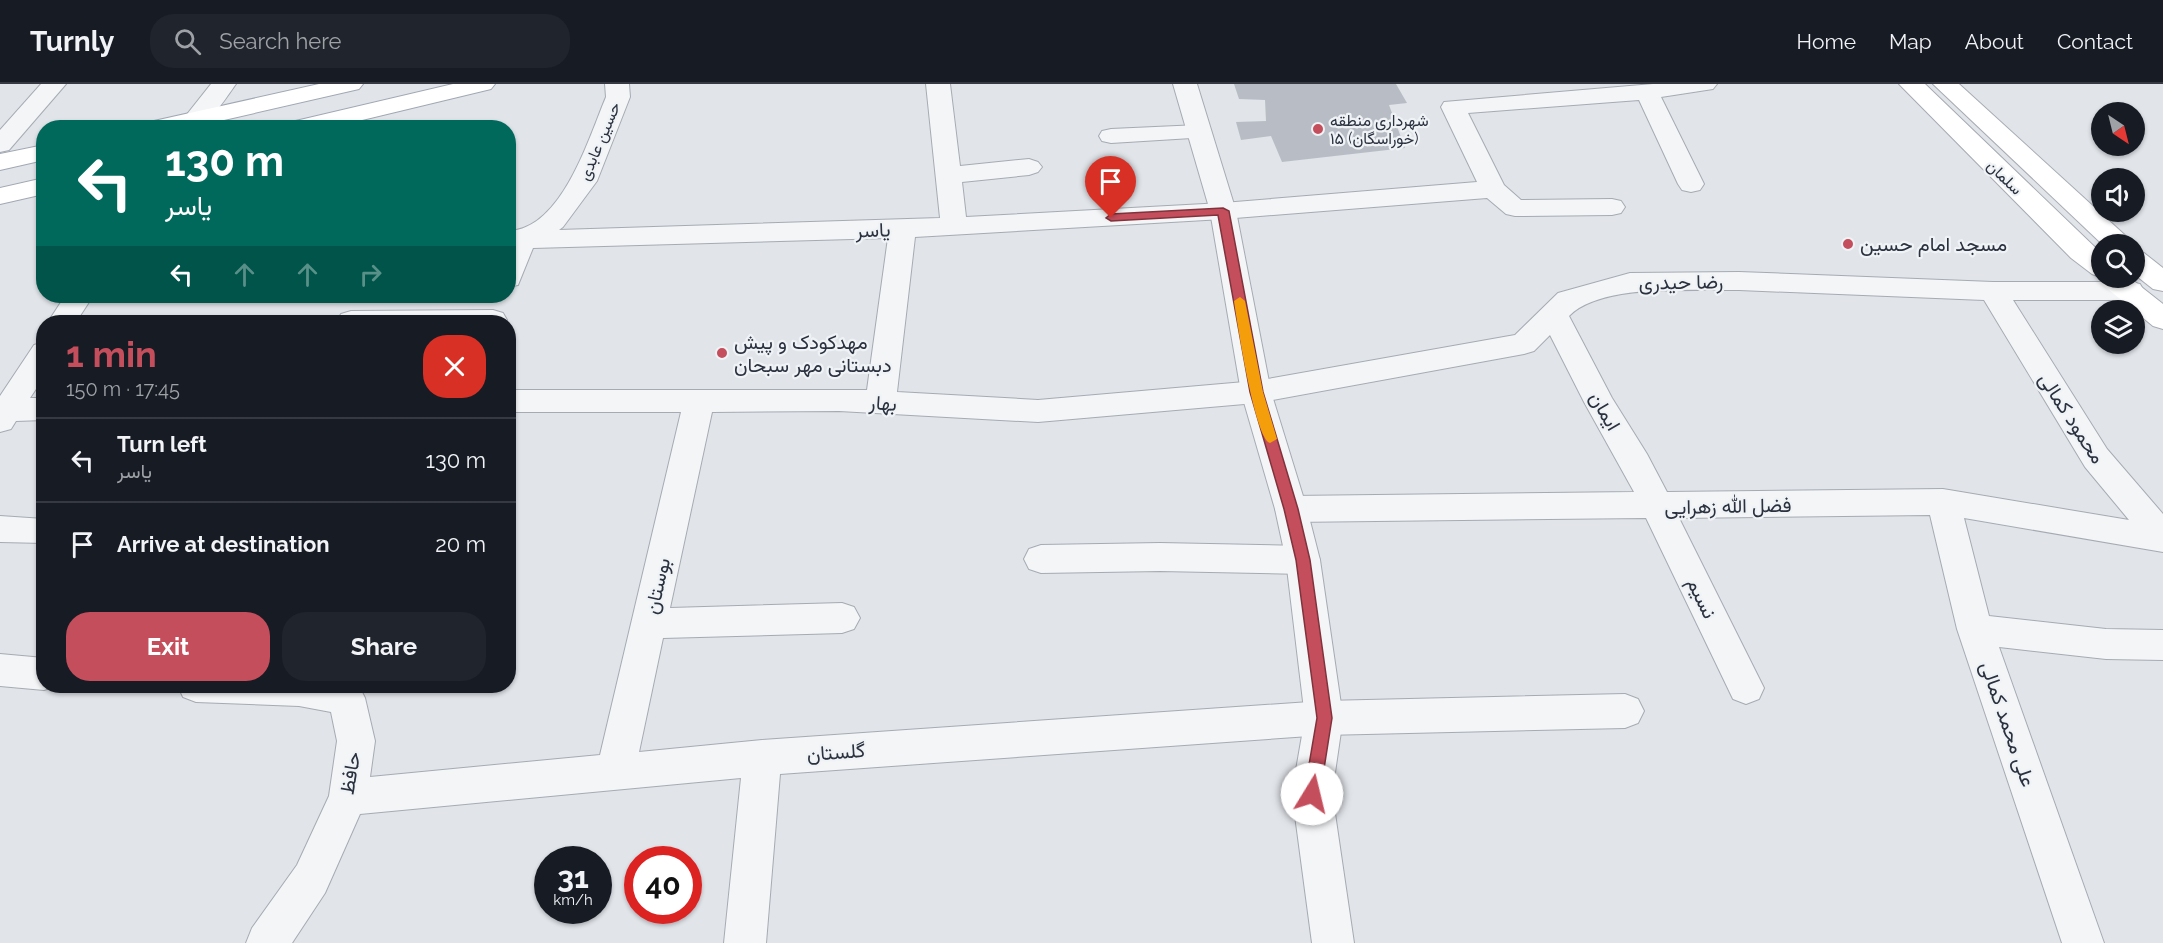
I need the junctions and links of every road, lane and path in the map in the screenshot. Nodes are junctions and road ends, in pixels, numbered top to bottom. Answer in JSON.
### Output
{"nodes":[{"id":1,"x":54,"y":84,"type":"edge"},
{"id":2,"x":224,"y":84,"type":"edge"},
{"id":3,"x":351,"y":84,"type":"edge"},
{"id":4,"x":483,"y":84,"type":"edge"},
{"id":5,"x":617,"y":84,"type":"edge"},
{"id":6,"x":938,"y":84,"type":"edge"},
{"id":7,"x":1185,"y":84,"type":"edge"},
{"id":8,"x":1440,"y":84,"type":"edge"},
{"id":9,"x":1705,"y":84,"type":"edge"},
{"id":10,"x":1911,"y":84,"type":"edge"},
{"id":11,"x":1945,"y":84,"type":"edge"},
{"id":12,"x":1655,"y":88,"type":"edge"},
{"id":13,"x":1453,"y":107,"type":"junction"},
{"id":14,"x":195,"y":118,"type":"junction"},
{"id":15,"x":187,"y":120,"type":"edge"},
{"id":16,"x":330,"y":120,"type":"edge"},
{"id":17,"x":1200,"y":132,"type":"junction"},
{"id":18,"x":1111,"y":136,"type":"dead end"},
{"id":19,"x":0,"y":145,"type":"edge"},
{"id":20,"x":36,"y":154,"type":"edge"},
{"id":21,"x":0,"y":162,"type":"edge"},
{"id":22,"x":1029,"y":167,"type":"dead end"},
{"id":23,"x":949,"y":175,"type":"junction"},
{"id":24,"x":1691,"y":184,"type":"dead end"},
{"id":25,"x":36,"y":188,"type":"edge"},
{"id":26,"x":1493,"y":189,"type":"junction"},
{"id":27,"x":0,"y":196,"type":"edge"},
{"id":28,"x":1612,"y":207,"type":"dead end"},
{"id":29,"x":1223,"y":211,"type":"junction"},
{"id":30,"x":954,"y":227,"type":"junction"},
{"id":31,"x":903,"y":230,"type":"junction"},
{"id":32,"x":2107,"y":234,"type":"edge"},
{"id":33,"x":516,"y":240,"type":"edge"},
{"id":34,"x":2091,"y":260,"type":"edge"},
{"id":35,"x":2145,"y":268,"type":"edge"},
{"id":36,"x":2163,"y":282,"type":"edge"},
{"id":37,"x":2091,"y":286,"type":"edge"},
{"id":38,"x":2127,"y":288,"type":"edge"},
{"id":39,"x":1993,"y":291,"type":"junction"},
{"id":40,"x":495,"y":313,"type":"edge"},
{"id":41,"x":1554,"y":314,"type":"junction"},
{"id":42,"x":459,"y":315,"type":"edge"},
{"id":43,"x":2163,"y":319,"type":"edge"},
{"id":44,"x":36,"y":364,"type":"edge"},
{"id":45,"x":1256,"y":392,"type":"junction"},
{"id":46,"x":699,"y":400,"type":"junction"},
{"id":47,"x":516,"y":401,"type":"edge"},
{"id":48,"x":880,"y":404,"type":"junction"},
{"id":49,"x":36,"y":410,"type":"edge"},
{"id":50,"x":3,"y":415,"type":"edge"},
{"id":51,"x":1943,"y":502,"type":"junction"},
{"id":52,"x":1658,"y":507,"type":"junction"},
{"id":53,"x":1291,"y":509,"type":"junction"},
{"id":54,"x":0,"y":529,"type":"edge"},
{"id":55,"x":36,"y":531,"type":"edge"},
{"id":56,"x":2163,"y":538,"type":"edge"},
{"id":57,"x":1041,"y":559,"type":"dead end"},
{"id":58,"x":1303,"y":560,"type":"junction"},
{"id":59,"x":842,"y":618,"type":"dead end"},
{"id":60,"x":648,"y":624,"type":"junction"},
{"id":61,"x":1975,"y":629,"type":"junction"},
{"id":62,"x":2163,"y":645,"type":"edge"},
{"id":63,"x":0,"y":670,"type":"edge"},
{"id":64,"x":36,"y":673,"type":"edge"},
{"id":65,"x":1746,"y":688,"type":"dead end"},
{"id":66,"x":317,"y":693,"type":"edge"},
{"id":67,"x":1625,"y":711,"type":"dead end"},
{"id":68,"x":1324,"y":718,"type":"junction"},
{"id":69,"x":762,"y":758,"type":"junction"},
{"id":70,"x":615,"y":772,"type":"junction"},
{"id":71,"x":348,"y":797,"type":"junction"},
{"id":72,"x":267,"y":943,"type":"edge"},
{"id":73,"x":745,"y":943,"type":"edge"},
{"id":74,"x":1333,"y":943,"type":"edge"},
{"id":75,"x":2083,"y":943,"type":"edge"}],
"edges":[{"from":1,"to":19,"type":"street"},
{"from":2,"to":14,"type":"street"},
{"from":3,"to":14,"type":"main road"},
{"from":4,"to":16,"type":"main road"},
{"from":5,"to":33,"type":"street","name":"حسین عابدی"},
{"from":6,"to":23,"type":"street"},
{"from":7,"to":17,"type":"street"},
{"from":8,"to":13,"type":"street"},
{"from":9,"to":12,"type":"street"},
{"from":10,"to":34,"type":"main road","name":"سلمان"},
{"from":11,"to":32,"type":"main road","name":"سلمان"},
{"from":12,"to":13,"type":"street"},
{"from":12,"to":24,"type":"street"},
{"from":13,"to":26,"type":"street"},
{"from":14,"to":15,"type":"main road"},
{"from":17,"to":18,"type":"street"},
{"from":17,"to":29,"type":"street"},
{"from":20,"to":21,"type":"main road"},
{"from":22,"to":23,"type":"street"},
{"from":23,"to":30,"type":"street"},
{"from":25,"to":27,"type":"main road"},
{"from":26,"to":28,"type":"street"},
{"from":26,"to":29,"type":"street","name":"یاسر"},
{"from":29,"to":30,"type":"street","name":"یاسر"},
{"from":29,"to":45,"type":"street"},
{"from":30,"to":31,"type":"street","name":"یاسر"},
{"from":31,"to":33,"type":"street","name":"یاسر"},
{"from":31,"to":48,"type":"street"},
{"from":35,"to":36,"type":"main road"},
{"from":37,"to":39,"type":"street","name":"رضا حیدری"},
{"from":38,"to":43,"type":"main road"},
{"from":39,"to":41,"type":"street","name":"رضا حیدری"},
{"from":39,"to":56,"type":"street","name":"محمود کمالی"},
{"from":40,"to":42,"type":"street"},
{"from":41,"to":45,"type":"street","name":"رضا حیدری"},
{"from":41,"to":52,"type":"street","name":"ایمان"},
{"from":44,"to":50,"type":"street"},
{"from":45,"to":48,"type":"street","name":"بهار"},
{"from":45,"to":53,"type":"street"},
{"from":46,"to":47,"type":"street","name":"بهار"},
{"from":46,"to":48,"type":"street","name":"بهار"},
{"from":46,"to":60,"type":"street","name":"بوستان"},
{"from":49,"to":50,"type":"street"},
{"from":51,"to":52,"type":"street","name":"فضل الله زهرایی"},
{"from":51,"to":56,"type":"street","name":"فضل الله زهرایی"},
{"from":51,"to":61,"type":"street","name":"علی محمد کمالی"},
{"from":52,"to":53,"type":"street","name":"فضل الله زهرایی"},
{"from":52,"to":65,"type":"street","name":"نسیم"},
{"from":53,"to":58,"type":"street"},
{"from":54,"to":55,"type":"street"},
{"from":57,"to":58,"type":"street"},
{"from":58,"to":68,"type":"street"},
{"from":59,"to":60,"type":"street"},
{"from":60,"to":70,"type":"street","name":"بوستان"},
{"from":61,"to":62,"type":"street"},
{"from":61,"to":75,"type":"street","name":"علی محمد کمالی"},
{"from":63,"to":64,"type":"street"},
{"from":66,"to":71,"type":"street","name":"حافظ"},
{"from":67,"to":68,"type":"street","name":"گلستان"},
{"from":68,"to":69,"type":"street","name":"گلستان"},
{"from":68,"to":74,"type":"street"},
{"from":69,"to":70,"type":"street","name":"گلستان"},
{"from":69,"to":73,"type":"street"},
{"from":70,"to":71,"type":"street","name":"گلستان"},
{"from":71,"to":72,"type":"street","name":"حافظ"}]}
